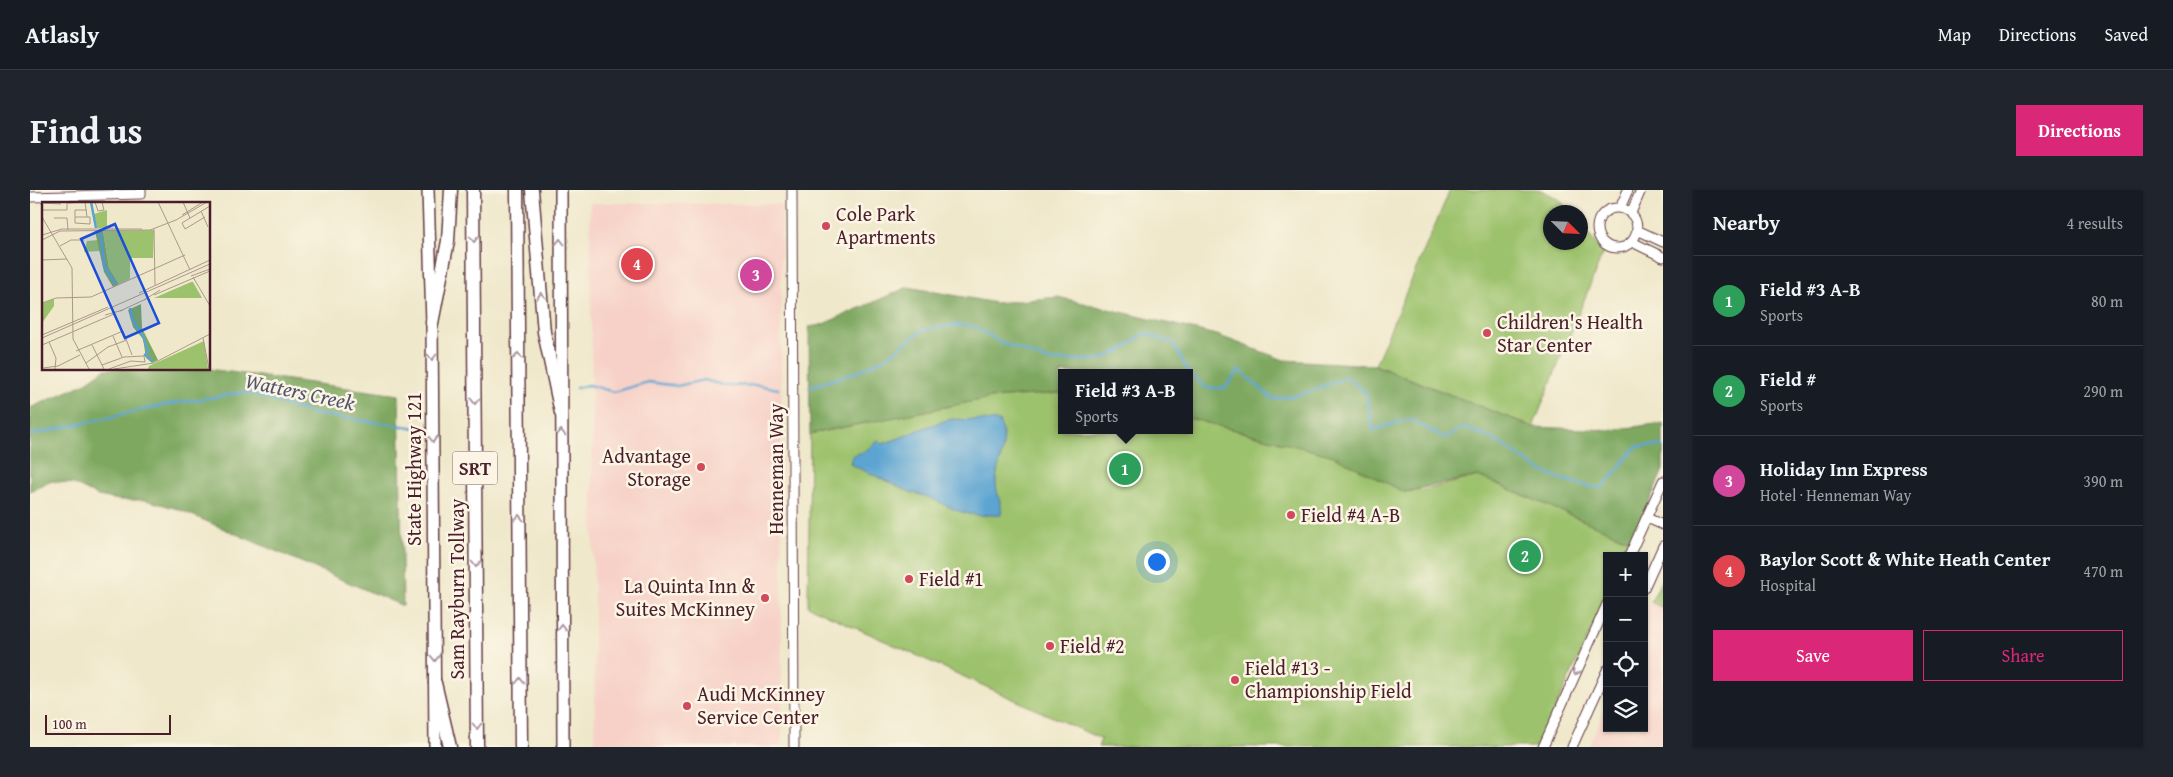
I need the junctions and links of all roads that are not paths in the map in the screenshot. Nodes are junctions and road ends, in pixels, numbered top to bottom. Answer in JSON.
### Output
{"nodes":[{"id":1,"x":428,"y":190,"type":"edge"},
{"id":2,"x":451,"y":190,"type":"edge"},
{"id":3,"x":473,"y":190,"type":"edge"},
{"id":4,"x":517,"y":190,"type":"edge"},
{"id":5,"x":532,"y":190,"type":"edge"},
{"id":6,"x":561,"y":190,"type":"edge"},
{"id":7,"x":792,"y":190,"type":"edge"},
{"id":8,"x":1628,"y":190,"type":"edge"},
{"id":9,"x":1641,"y":190,"type":"edge"},
{"id":10,"x":141,"y":192,"type":"edge"},
{"id":11,"x":30,"y":197,"type":"edge"},
{"id":12,"x":1620,"y":208,"type":"junction"},
{"id":13,"x":1631,"y":213,"type":"junction"},
{"id":14,"x":1637,"y":230,"type":"junction"},
{"id":15,"x":1632,"y":242,"type":"junction"},
{"id":16,"x":1663,"y":242,"type":"edge"},
{"id":17,"x":1663,"y":257,"type":"edge"},
{"id":18,"x":432,"y":323,"type":"junction"},
{"id":19,"x":561,"y":413,"type":"junction"},
{"id":20,"x":1663,"y":481,"type":"edge"},
{"id":21,"x":1647,"y":518,"type":"junction"},
{"id":22,"x":1663,"y":525,"type":"edge"},
{"id":23,"x":1663,"y":546,"type":"edge"},
{"id":24,"x":1631,"y":552,"type":"edge"},
{"id":25,"x":1648,"y":579,"type":"edge"},
{"id":26,"x":1603,"y":613,"type":"edge"},
{"id":27,"x":1603,"y":679,"type":"edge"},
{"id":28,"x":435,"y":683,"type":"junction"},
{"id":29,"x":436,"y":747,"type":"edge"},
{"id":30,"x":450,"y":747,"type":"edge"},
{"id":31,"x":477,"y":747,"type":"edge"},
{"id":32,"x":521,"y":747,"type":"edge"},
{"id":33,"x":563,"y":747,"type":"edge"},
{"id":34,"x":794,"y":747,"type":"edge"},
{"id":35,"x":1543,"y":747,"type":"edge"},
{"id":36,"x":1572,"y":747,"type":"edge"}],
"edges":[{"from":1,"to":18,"type":"main road","name":"State Highway 121"},
{"from":2,"to":18,"type":"highway"},
{"from":3,"to":31,"type":"highway","name":"Sam Rayburn Tollway","number":"SRT","one_way":true},
{"from":32,"to":4,"type":"highway","number":"SRT","one_way":true},
{"from":19,"to":5,"type":"highway","one_way":true},
{"from":19,"to":6,"type":"main road","one_way":true},
{"from":7,"to":34,"type":"street","name":"Henneman Way"},
{"from":8,"to":12,"type":"street"},
{"from":9,"to":13,"type":"street"},
{"from":10,"to":11,"type":"street"},
{"from":12,"to":13,"type":"street"},
{"from":12,"to":15,"type":"street"},
{"from":13,"to":14,"type":"street"},
{"from":14,"to":15,"type":"street"},
{"from":14,"to":16,"type":"street"},
{"from":15,"to":17,"type":"street"},
{"from":18,"to":28,"type":"main road","name":"State Highway 121","one_way":true},
{"from":33,"to":19,"type":"main road","one_way":true},
{"from":20,"to":21,"type":"street"},
{"from":21,"to":22,"type":"street"},
{"from":21,"to":24,"type":"street"},
{"from":23,"to":25,"type":"street"},
{"from":26,"to":35,"type":"street","one_way":true},
{"from":27,"to":36,"type":"street"},
{"from":28,"to":29,"type":"main road","name":"State Highway 121"},
{"from":28,"to":30,"type":"highway"}]}
